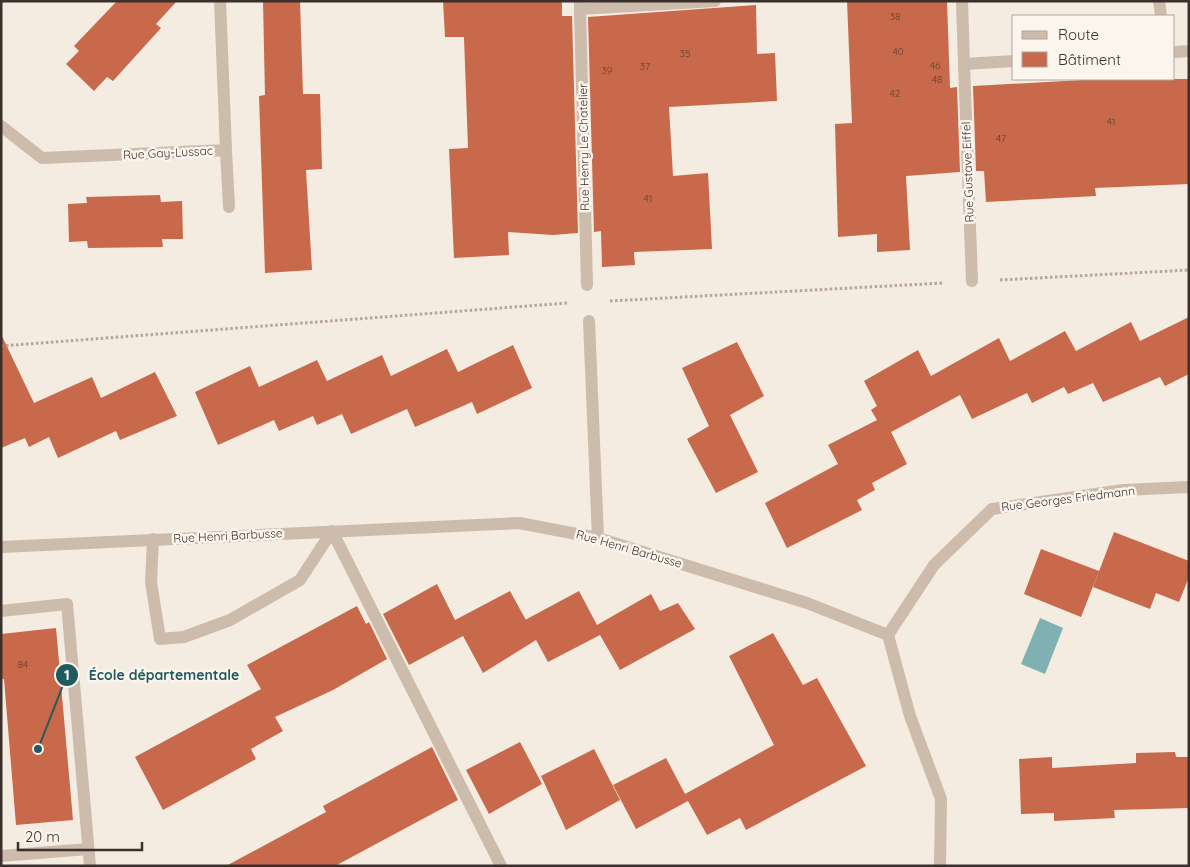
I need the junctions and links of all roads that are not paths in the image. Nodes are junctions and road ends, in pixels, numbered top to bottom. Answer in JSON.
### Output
{"nodes":[{"id":1,"x":220,"y":1,"type":"edge"},
{"id":2,"x":715,"y":1,"type":"edge"},
{"id":3,"x":962,"y":1,"type":"edge"},
{"id":4,"x":1159,"y":1,"type":"edge"},
{"id":5,"x":580,"y":5,"type":"edge"},
{"id":6,"x":1160,"y":15,"type":"edge"},
{"id":7,"x":1189,"y":51,"type":"edge"},
{"id":8,"x":1175,"y":52,"type":"edge"},
{"id":9,"x":1012,"y":61,"type":"edge"},
{"id":10,"x":964,"y":64,"type":"junction"},
{"id":11,"x":1,"y":126,"type":"edge"},
{"id":12,"x":226,"y":150,"type":"junction"},
{"id":13,"x":229,"y":207,"type":"dead end"},
{"id":14,"x":972,"y":281,"type":"dead end"},
{"id":15,"x":587,"y":285,"type":"dead end"},
{"id":16,"x":589,"y":321,"type":"dead end"},
{"id":17,"x":1189,"y":488,"type":"edge"},
{"id":18,"x":332,"y":531,"type":"junction"},
{"id":19,"x":598,"y":538,"type":"junction"},
{"id":20,"x":152,"y":539,"type":"junction"},
{"id":21,"x":1,"y":547,"type":"edge"},
{"id":22,"x":1,"y":610,"type":"edge"},
{"id":23,"x":888,"y":635,"type":"junction"},
{"id":24,"x":88,"y":849,"type":"junction"},
{"id":25,"x":1,"y":856,"type":"edge"},
{"id":26,"x":90,"y":866,"type":"edge"},
{"id":27,"x":501,"y":866,"type":"edge"},
{"id":28,"x":940,"y":866,"type":"edge"}],
"edges":[{"from":1,"to":12,"type":"street","name":"Rue Gay-Lussac"},
{"from":2,"to":5,"type":"street","name":"Rue Henry Le Chatelier"},
{"from":3,"to":10,"type":"street","name":"Rue Gustave Eiffel"},
{"from":4,"to":6,"type":"street"},
{"from":5,"to":15,"type":"street","name":"Rue Henry Le Chatelier"},
{"from":7,"to":8,"type":"street"},
{"from":9,"to":10,"type":"street"},
{"from":10,"to":14,"type":"street","name":"Rue Gustave Eiffel"},
{"from":11,"to":12,"type":"street","name":"Rue Gay-Lussac"},
{"from":12,"to":13,"type":"street"},
{"from":16,"to":19,"type":"street"},
{"from":17,"to":23,"type":"street","name":"Rue Georges Friedmann"},
{"from":18,"to":19,"type":"street","name":"Rue Henri Barbusse"},
{"from":18,"to":20,"type":"street","name":"Rue Henri Barbusse"},
{"from":18,"to":20,"type":"street"},
{"from":18,"to":27,"type":"street"},
{"from":19,"to":23,"type":"street","name":"Rue Henri Barbusse"},
{"from":20,"to":21,"type":"street","name":"Rue Henri Barbusse"},
{"from":22,"to":24,"type":"street"},
{"from":23,"to":28,"type":"street"},
{"from":24,"to":25,"type":"street"},
{"from":24,"to":26,"type":"street"}]}
